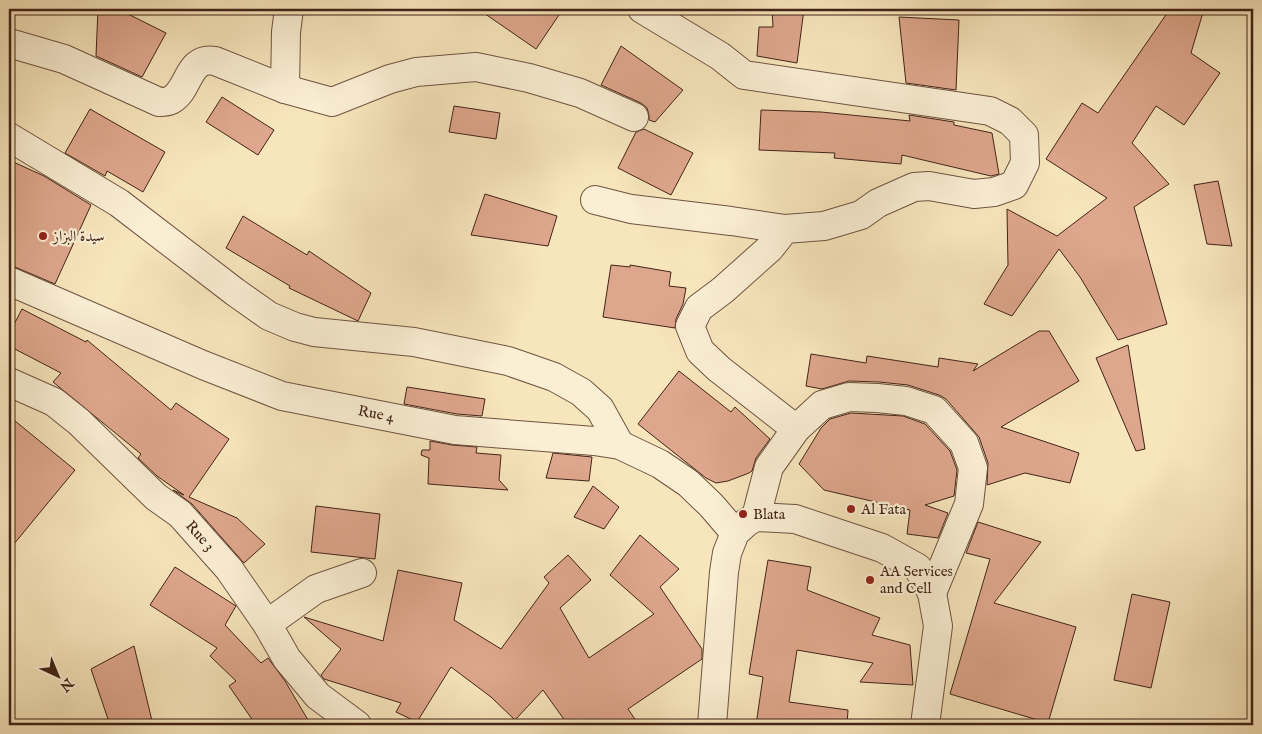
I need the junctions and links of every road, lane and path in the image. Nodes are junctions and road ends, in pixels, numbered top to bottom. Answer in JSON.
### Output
{"nodes":[{"id":1,"x":290,"y":9,"type":"edge"},
{"id":2,"x":642,"y":9,"type":"edge"},
{"id":3,"x":9,"y":43,"type":"edge"},
{"id":4,"x":285,"y":89,"type":"junction"},
{"id":5,"x":634,"y":117,"type":"dead end"},
{"id":6,"x":9,"y":137,"type":"edge"},
{"id":7,"x":595,"y":200,"type":"dead end"},
{"id":8,"x":785,"y":229,"type":"junction"},
{"id":9,"x":9,"y":281,"type":"edge"},
{"id":10,"x":9,"y":382,"type":"edge"},
{"id":11,"x":796,"y":429,"type":"junction"},
{"id":12,"x":620,"y":445,"type":"junction"},
{"id":13,"x":745,"y":525,"type":"junction"},
{"id":14,"x":362,"y":573,"type":"dead end"},
{"id":15,"x":932,"y":593,"type":"junction"},
{"id":16,"x":267,"y":624,"type":"junction"},
{"id":17,"x":358,"y":725,"type":"edge"},
{"id":18,"x":712,"y":725,"type":"edge"},
{"id":19,"x":926,"y":725,"type":"edge"}],
"edges":[{"from":1,"to":4,"type":"street"},
{"from":2,"to":8,"type":"street"},
{"from":3,"to":4,"type":"street"},
{"from":4,"to":5,"type":"street"},
{"from":6,"to":12,"type":"street"},
{"from":7,"to":8,"type":"street"},
{"from":8,"to":11,"type":"street"},
{"from":9,"to":12,"type":"street","name":"Rue 4"},
{"from":10,"to":16,"type":"street","name":"Rue 3"},
{"from":11,"to":13,"type":"street"},
{"from":11,"to":15,"type":"street"},
{"from":12,"to":13,"type":"street","name":"Rue 4"},
{"from":13,"to":15,"type":"street"},
{"from":13,"to":18,"type":"street"},
{"from":14,"to":16,"type":"street"},
{"from":15,"to":19,"type":"street"},
{"from":16,"to":17,"type":"street","name":"Rue 3"}]}
